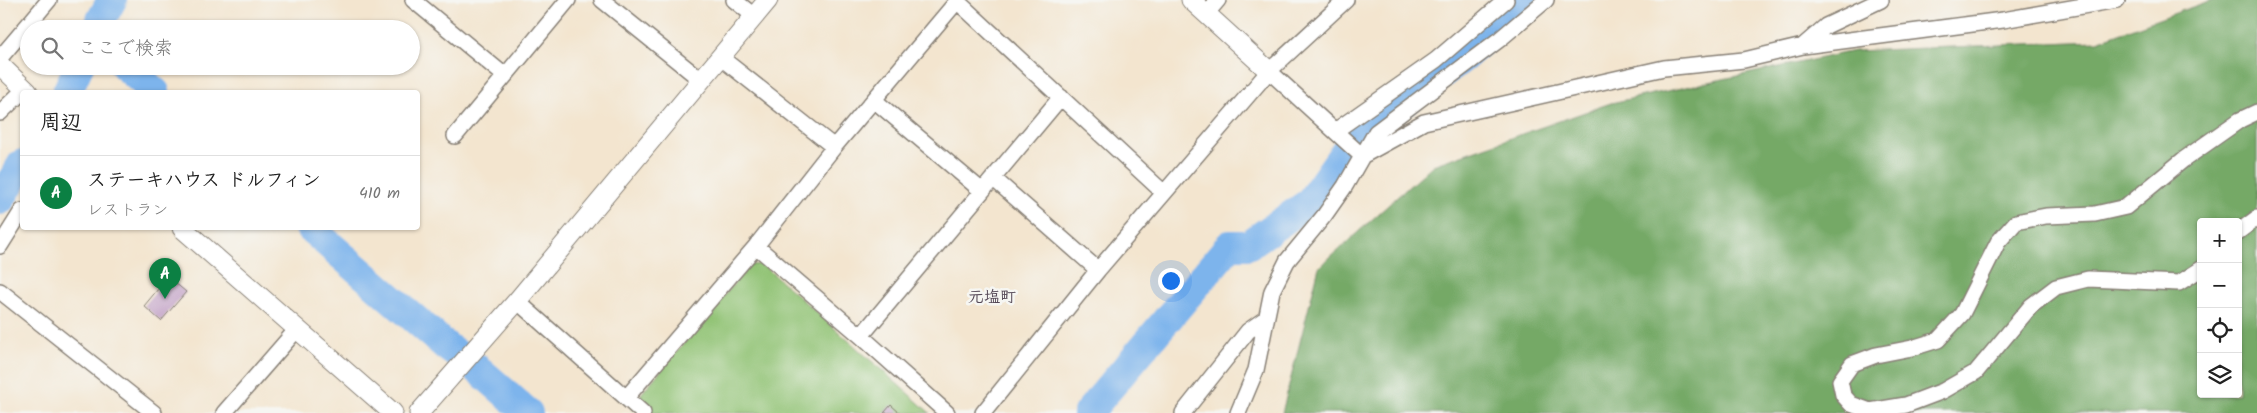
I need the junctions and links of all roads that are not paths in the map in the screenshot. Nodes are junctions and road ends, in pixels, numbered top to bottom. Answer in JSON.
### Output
{"nodes":[{"id":1,"x":50,"y":0,"type":"edge"},
{"id":2,"x":413,"y":0,"type":"edge"},
{"id":3,"x":568,"y":0,"type":"edge"},
{"id":4,"x":602,"y":0,"type":"edge"},
{"id":5,"x":734,"y":0,"type":"edge"},
{"id":6,"x":768,"y":0,"type":"edge"},
{"id":7,"x":957,"y":0,"type":"edge"},
{"id":8,"x":1191,"y":0,"type":"edge"},
{"id":9,"x":1346,"y":0,"type":"edge"},
{"id":10,"x":1506,"y":0,"type":"edge"},
{"id":11,"x":1546,"y":0,"type":"edge"},
{"id":12,"x":1881,"y":0,"type":"edge"},
{"id":13,"x":2117,"y":0,"type":"edge"},
{"id":14,"x":1212,"y":7,"type":"edge"},
{"id":15,"x":754,"y":16,"type":"junction"},
{"id":16,"x":33,"y":20,"type":"edge"},
{"id":17,"x":20,"y":35,"type":"edge"},
{"id":18,"x":1803,"y":46,"type":"junction"},
{"id":19,"x":720,"y":57,"type":"junction"},
{"id":20,"x":0,"y":58,"type":"edge"},
{"id":21,"x":0,"y":65,"type":"edge"},
{"id":22,"x":1269,"y":71,"type":"junction"},
{"id":23,"x":505,"y":76,"type":"junction"},
{"id":24,"x":701,"y":80,"type":"junction"},
{"id":25,"x":25,"y":90,"type":"edge"},
{"id":26,"x":20,"y":96,"type":"edge"},
{"id":27,"x":1061,"y":97,"type":"junction"},
{"id":28,"x":874,"y":100,"type":"junction"},
{"id":29,"x":2257,"y":112,"type":"edge"},
{"id":30,"x":0,"y":113,"type":"edge"},
{"id":31,"x":1335,"y":131,"type":"junction"},
{"id":32,"x":455,"y":136,"type":"dead end"},
{"id":33,"x":834,"y":147,"type":"junction"},
{"id":34,"x":1362,"y":156,"type":"junction"},
{"id":35,"x":992,"y":178,"type":"junction"},
{"id":36,"x":982,"y":191,"type":"junction"},
{"id":37,"x":1164,"y":193,"type":"junction"},
{"id":38,"x":20,"y":214,"type":"edge"},
{"id":39,"x":2257,"y":218,"type":"edge"},
{"id":40,"x":2242,"y":229,"type":"edge"},
{"id":41,"x":184,"y":230,"type":"edge"},
{"id":42,"x":0,"y":246,"type":"edge"},
{"id":43,"x":756,"y":246,"type":"junction"},
{"id":44,"x":1098,"y":270,"type":"junction"},
{"id":45,"x":2197,"y":272,"type":"edge"},
{"id":46,"x":0,"y":291,"type":"edge"},
{"id":47,"x":517,"y":301,"type":"junction"},
{"id":48,"x":1265,"y":319,"type":"junction"},
{"id":49,"x":298,"y":328,"type":"junction"},
{"id":50,"x":861,"y":336,"type":"junction"},
{"id":51,"x":626,"y":398,"type":"junction"},
{"id":52,"x":154,"y":413,"type":"edge"},
{"id":53,"x":224,"y":413,"type":"edge"},
{"id":54,"x":393,"y":413,"type":"edge"},
{"id":55,"x":419,"y":413,"type":"edge"},
{"id":56,"x":643,"y":413,"type":"edge"},
{"id":57,"x":947,"y":413,"type":"edge"},
{"id":58,"x":983,"y":413,"type":"edge"},
{"id":59,"x":1183,"y":413,"type":"edge"},
{"id":60,"x":1238,"y":413,"type":"edge"}],
"edges":[{"from":1,"to":16,"type":"street"},
{"from":2,"to":23,"type":"street"},
{"from":3,"to":23,"type":"street"},
{"from":4,"to":24,"type":"street"},
{"from":5,"to":15,"type":"street"},
{"from":6,"to":15,"type":"street"},
{"from":7,"to":27,"type":"street"},
{"from":7,"to":28,"type":"street"},
{"from":8,"to":14,"type":"street"},
{"from":9,"to":22,"type":"street"},
{"from":10,"to":31,"type":"street"},
{"from":11,"to":34,"type":"street"},
{"from":12,"to":18,"type":"street"},
{"from":13,"to":18,"type":"street"},
{"from":14,"to":22,"type":"street"},
{"from":15,"to":19,"type":"street"},
{"from":17,"to":20,"type":"street"},
{"from":18,"to":34,"type":"street"},
{"from":19,"to":24,"type":"street"},
{"from":19,"to":33,"type":"street"},
{"from":21,"to":25,"type":"street"},
{"from":22,"to":31,"type":"street"},
{"from":22,"to":37,"type":"street"},
{"from":23,"to":32,"type":"street"},
{"from":24,"to":47,"type":"street"},
{"from":26,"to":30,"type":"street"},
{"from":27,"to":35,"type":"street"},
{"from":27,"to":37,"type":"street"},
{"from":28,"to":33,"type":"street"},
{"from":28,"to":36,"type":"street"},
{"from":29,"to":45,"type":"street"},
{"from":31,"to":34,"type":"street"},
{"from":33,"to":43,"type":"street"},
{"from":34,"to":48,"type":"street"},
{"from":35,"to":36,"type":"street"},
{"from":35,"to":44,"type":"street"},
{"from":36,"to":50,"type":"street"},
{"from":37,"to":44,"type":"street"},
{"from":38,"to":42,"type":"street"},
{"from":39,"to":40,"type":"street"},
{"from":41,"to":49,"type":"street"},
{"from":43,"to":50,"type":"street"},
{"from":43,"to":51,"type":"street"},
{"from":44,"to":58,"type":"street"},
{"from":46,"to":52,"type":"street"},
{"from":47,"to":51,"type":"street"},
{"from":47,"to":55,"type":"street"},
{"from":48,"to":59,"type":"street"},
{"from":48,"to":60,"type":"street"},
{"from":49,"to":53,"type":"street"},
{"from":49,"to":54,"type":"street"},
{"from":50,"to":57,"type":"street"},
{"from":51,"to":56,"type":"street"}]}
